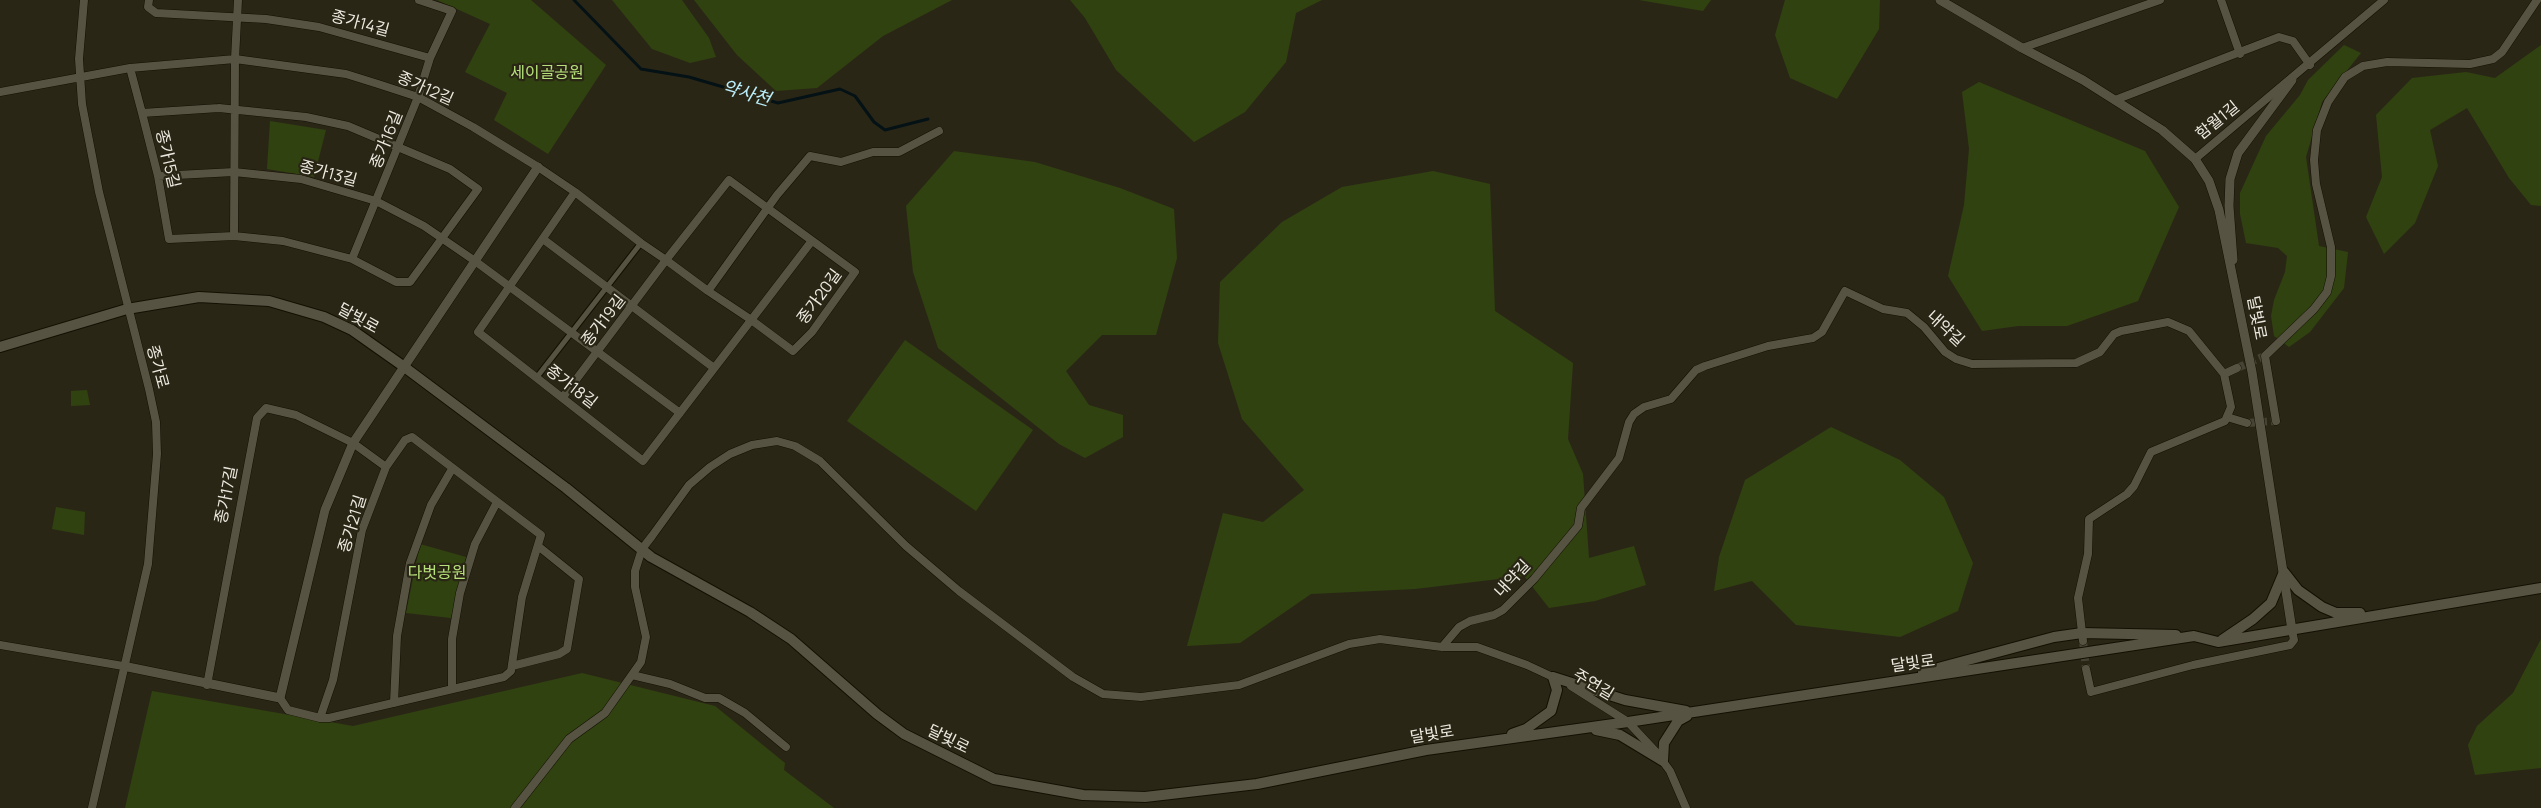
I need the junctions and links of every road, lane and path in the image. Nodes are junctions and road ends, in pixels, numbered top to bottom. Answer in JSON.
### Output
{"nodes":[{"id":1,"x":84,"y":0,"type":"edge"},
{"id":2,"x":149,"y":0,"type":"edge"},
{"id":3,"x":238,"y":0,"type":"edge"},
{"id":4,"x":419,"y":0,"type":"edge"},
{"id":5,"x":1940,"y":0,"type":"edge"},
{"id":6,"x":2160,"y":0,"type":"edge"},
{"id":7,"x":2221,"y":0,"type":"edge"},
{"id":8,"x":2537,"y":0,"type":"edge"},
{"id":9,"x":2380,"y":1,"type":"edge"},
{"id":10,"x":237,"y":17,"type":"junction"},
{"id":11,"x":2022,"y":48,"type":"junction"},
{"id":12,"x":2240,"y":54,"type":"junction"},
{"id":13,"x":430,"y":58,"type":"junction"},
{"id":14,"x":235,"y":59,"type":"junction"},
{"id":15,"x":2310,"y":65,"type":"junction"},
{"id":16,"x":130,"y":68,"type":"junction"},
{"id":17,"x":81,"y":77,"type":"junction"},
{"id":18,"x":2292,"y":80,"type":"junction"},
{"id":19,"x":0,"y":92,"type":"edge"},
{"id":20,"x":418,"y":98,"type":"junction"},
{"id":21,"x":2115,"y":100,"type":"junction"},
{"id":22,"x":234,"y":108,"type":"junction"},
{"id":23,"x":142,"y":113,"type":"junction"},
{"id":24,"x":939,"y":131,"type":"dead end"},
{"id":25,"x":399,"y":146,"type":"junction"},
{"id":26,"x":2195,"y":159,"type":"junction"},
{"id":27,"x":538,"y":167,"type":"junction"},
{"id":28,"x":234,"y":172,"type":"junction"},
{"id":29,"x":158,"y":176,"type":"junction"},
{"id":30,"x":575,"y":192,"type":"junction"},
{"id":31,"x":376,"y":201,"type":"junction"},
{"id":32,"x":768,"y":209,"type":"junction"},
{"id":33,"x":234,"y":236,"type":"junction"},
{"id":34,"x":441,"y":238,"type":"junction"},
{"id":35,"x":543,"y":239,"type":"junction"},
{"id":36,"x":811,"y":242,"type":"junction"},
{"id":37,"x":641,"y":243,"type":"junction"},
{"id":38,"x":352,"y":259,"type":"junction"},
{"id":39,"x":666,"y":260,"type":"junction"},
{"id":40,"x":475,"y":261,"type":"junction"},
{"id":41,"x":2233,"y":280,"type":"junction"},
{"id":42,"x":510,"y":287,"type":"junction"},
{"id":43,"x":606,"y":288,"type":"junction"},
{"id":44,"x":708,"y":291,"type":"junction"},
{"id":45,"x":633,"y":307,"type":"junction"},
{"id":46,"x":127,"y":309,"type":"junction"},
{"id":47,"x":750,"y":319,"type":"junction"},
{"id":48,"x":571,"y":332,"type":"junction"},
{"id":49,"x":0,"y":347,"type":"edge"},
{"id":50,"x":598,"y":352,"type":"junction"},
{"id":51,"x":403,"y":366,"type":"junction"},
{"id":52,"x":714,"y":368,"type":"junction"},
{"id":53,"x":2237,"y":368,"type":"tunnel mouth"},
{"id":54,"x":2224,"y":374,"type":"junction"},
{"id":55,"x":537,"y":377,"type":"junction"},
{"id":56,"x":563,"y":398,"type":"junction"},
{"id":57,"x":680,"y":413,"type":"junction"},
{"id":58,"x":2227,"y":417,"type":"junction"},
{"id":59,"x":2276,"y":421,"type":"dead end"},
{"id":60,"x":2247,"y":423,"type":"tunnel mouth"},
{"id":61,"x":353,"y":443,"type":"junction"},
{"id":62,"x":386,"y":467,"type":"junction"},
{"id":63,"x":453,"y":469,"type":"junction"},
{"id":64,"x":497,"y":502,"type":"junction"},
{"id":65,"x":538,"y":546,"type":"junction"},
{"id":66,"x":642,"y":549,"type":"junction"},
{"id":67,"x":2284,"y":572,"type":"junction"},
{"id":68,"x":2541,"y":588,"type":"edge"},
{"id":69,"x":2378,"y":614,"type":"junction"},
{"id":70,"x":2292,"y":630,"type":"junction"},
{"id":71,"x":2194,"y":636,"type":"junction"},
{"id":72,"x":2083,"y":637,"type":"junction"},
{"id":73,"x":2218,"y":642,"type":"junction"},
{"id":74,"x":0,"y":645,"type":"edge"},
{"id":75,"x":1442,"y":647,"type":"junction"},
{"id":76,"x":123,"y":666,"type":"junction"},
{"id":77,"x":511,"y":669,"type":"junction"},
{"id":78,"x":2086,"y":669,"type":"tunnel mouth"},
{"id":79,"x":632,"y":675,"type":"junction"},
{"id":80,"x":1553,"y":677,"type":"junction"},
{"id":81,"x":1902,"y":681,"type":"junction"},
{"id":82,"x":207,"y":685,"type":"junction"},
{"id":83,"x":452,"y":688,"type":"junction"},
{"id":84,"x":280,"y":698,"type":"junction"},
{"id":85,"x":394,"y":703,"type":"junction"},
{"id":86,"x":1695,"y":712,"type":"junction"},
{"id":87,"x":320,"y":718,"type":"junction"},
{"id":88,"x":1628,"y":722,"type":"junction"},
{"id":89,"x":1585,"y":728,"type":"junction"},
{"id":90,"x":1498,"y":740,"type":"junction"},
{"id":91,"x":786,"y":747,"type":"dead end"},
{"id":92,"x":1663,"y":761,"type":"junction"},
{"id":93,"x":92,"y":808,"type":"edge"},
{"id":94,"x":515,"y":808,"type":"edge"},
{"id":95,"x":1686,"y":808,"type":"edge"}],
"edges":[{"from":1,"to":17,"type":"street","name":"종가로"},
{"from":2,"to":10,"type":"street","name":"종가14길"},
{"from":3,"to":10,"type":"street"},
{"from":4,"to":13,"type":"street"},
{"from":5,"to":11,"type":"street","name":"함월1길"},
{"from":6,"to":11,"type":"street"},
{"from":7,"to":12,"type":"street"},
{"from":8,"to":59,"type":"street"},
{"from":9,"to":15,"type":"street","name":"함월1길"},
{"from":10,"to":13,"type":"street","name":"종가14길"},
{"from":10,"to":14,"type":"street"},
{"from":11,"to":21,"type":"street","name":"함월1길"},
{"from":12,"to":15,"type":"street"},
{"from":12,"to":21,"type":"street"},
{"from":13,"to":20,"type":"street"},
{"from":14,"to":16,"type":"street","name":"종가12길"},
{"from":14,"to":20,"type":"street","name":"종가12길"},
{"from":14,"to":22,"type":"street"},
{"from":15,"to":18,"type":"street","name":"함월1길"},
{"from":16,"to":17,"type":"street","name":"종가12길"},
{"from":16,"to":23,"type":"street"},
{"from":17,"to":19,"type":"street"},
{"from":17,"to":46,"type":"street","name":"종가로"},
{"from":18,"to":26,"type":"street","name":"함월1길"},
{"from":18,"to":41,"type":"street"},
{"from":20,"to":25,"type":"street","name":"종가16길"},
{"from":20,"to":27,"type":"street","name":"종가12길"},
{"from":21,"to":26,"type":"street","name":"함월1길"},
{"from":22,"to":23,"type":"street","name":"종가15길"},
{"from":22,"to":25,"type":"street","name":"종가15길"},
{"from":22,"to":28,"type":"street"},
{"from":23,"to":29,"type":"street","name":"종가15길"},
{"from":24,"to":32,"type":"street"},
{"from":25,"to":31,"type":"street","name":"종가16길"},
{"from":25,"to":34,"type":"street","name":"종가15길"},
{"from":26,"to":41,"type":"street","name":"달빛로"},
{"from":27,"to":30,"type":"street","name":"종가12길"},
{"from":27,"to":40,"type":"street"},
{"from":28,"to":29,"type":"street","name":"종가13길"},
{"from":28,"to":31,"type":"street","name":"종가13길"},
{"from":28,"to":33,"type":"street"},
{"from":29,"to":33,"type":"street","name":"종가15길"},
{"from":30,"to":35,"type":"street","name":"종가18길"},
{"from":30,"to":37,"type":"street","name":"종가12길"},
{"from":31,"to":34,"type":"street","name":"종가13길"},
{"from":31,"to":38,"type":"street","name":"종가16길"},
{"from":32,"to":36,"type":"street","name":"종가20길"},
{"from":32,"to":39,"type":"street","name":"종가20길"},
{"from":32,"to":44,"type":"street"},
{"from":33,"to":38,"type":"street","name":"종가15길"},
{"from":34,"to":38,"type":"street","name":"종가15길"},
{"from":34,"to":40,"type":"street","name":"종가13길"},
{"from":35,"to":42,"type":"street","name":"종가18길"},
{"from":35,"to":43,"type":"street"},
{"from":36,"to":47,"type":"street"},
{"from":36,"to":47,"type":"street","name":"종가20길"},
{"from":37,"to":39,"type":"street","name":"종가12길"},
{"from":37,"to":43,"type":"street"},
{"from":39,"to":44,"type":"street","name":"종가12길"},
{"from":39,"to":45,"type":"street","name":"종가19길"},
{"from":40,"to":42,"type":"street","name":"종가13길"},
{"from":40,"to":51,"type":"street"},
{"from":41,"to":67,"type":"street","name":"달빛로"},
{"from":42,"to":48,"type":"street"},
{"from":42,"to":55,"type":"street","name":"종가18길"},
{"from":43,"to":45,"type":"street"},
{"from":43,"to":48,"type":"street"},
{"from":44,"to":47,"type":"street","name":"종가12길"},
{"from":45,"to":50,"type":"street","name":"종가19길"},
{"from":45,"to":52,"type":"street"},
{"from":46,"to":49,"type":"main road","name":"달빛로"},
{"from":46,"to":51,"type":"main road","name":"달빛로"},
{"from":46,"to":76,"type":"street","name":"종가로"},
{"from":47,"to":52,"type":"street","name":"종가18길"},
{"from":48,"to":50,"type":"street"},
{"from":48,"to":55,"type":"street"},
{"from":50,"to":56,"type":"street","name":"종가19길"},
{"from":50,"to":57,"type":"street"},
{"from":51,"to":61,"type":"street"},
{"from":51,"to":66,"type":"main road","name":"달빛로"},
{"from":52,"to":57,"type":"street","name":"종가18길"},
{"from":53,"to":54,"type":"street"},
{"from":54,"to":58,"type":"street","name":"내약길"},
{"from":54,"to":75,"type":"street","name":"내약길"},
{"from":55,"to":56,"type":"street","name":"종가18길"},
{"from":56,"to":57,"type":"street","name":"종가18길"},
{"from":58,"to":60,"type":"street"},
{"from":58,"to":72,"type":"street"},
{"from":61,"to":62,"type":"street"},
{"from":61,"to":82,"type":"street","name":"종가17길"},
{"from":61,"to":84,"type":"street"},
{"from":62,"to":63,"type":"street","name":"종가21길"},
{"from":62,"to":87,"type":"street","name":"종가21길"},
{"from":63,"to":64,"type":"street","name":"종가21길"},
{"from":63,"to":85,"type":"street"},
{"from":64,"to":65,"type":"street","name":"종가21길"},
{"from":64,"to":83,"type":"street"},
{"from":65,"to":77,"type":"street"},
{"from":65,"to":77,"type":"street"},
{"from":66,"to":75,"type":"street"},
{"from":66,"to":79,"type":"street"},
{"from":66,"to":90,"type":"main road","name":"달빛로"},
{"from":67,"to":69,"type":"main road"},
{"from":67,"to":70,"type":"street","name":"달빛로"},
{"from":67,"to":73,"type":"main road"},
{"from":68,"to":69,"type":"main road","name":"달빛로"},
{"from":69,"to":70,"type":"main road","name":"달빛로"},
{"from":70,"to":73,"type":"main road","name":"달빛로"},
{"from":70,"to":78,"type":"street"},
{"from":71,"to":72,"type":"main road"},
{"from":71,"to":73,"type":"main road","name":"달빛로"},
{"from":71,"to":81,"type":"main road","name":"달빛로"},
{"from":72,"to":81,"type":"main road"},
{"from":74,"to":76,"type":"street"},
{"from":75,"to":80,"type":"street","name":"주연길"},
{"from":76,"to":82,"type":"street"},
{"from":76,"to":93,"type":"street","name":"종가로"},
{"from":77,"to":83,"type":"street"},
{"from":79,"to":91,"type":"street"},
{"from":79,"to":94,"type":"street"},
{"from":80,"to":86,"type":"main road"},
{"from":80,"to":88,"type":"street","name":"주연길"},
{"from":80,"to":90,"type":"main road"},
{"from":81,"to":86,"type":"main road","name":"달빛로"},
{"from":82,"to":84,"type":"street"},
{"from":83,"to":85,"type":"street"},
{"from":84,"to":87,"type":"street"},
{"from":85,"to":87,"type":"street"},
{"from":86,"to":88,"type":"main road","name":"달빛로"},
{"from":86,"to":92,"type":"main road"},
{"from":88,"to":89,"type":"main road","name":"달빛로"},
{"from":88,"to":92,"type":"street","name":"주연길"},
{"from":89,"to":90,"type":"main road","name":"달빛로"},
{"from":89,"to":92,"type":"main road"},
{"from":92,"to":95,"type":"street","name":"주연길"}]}
